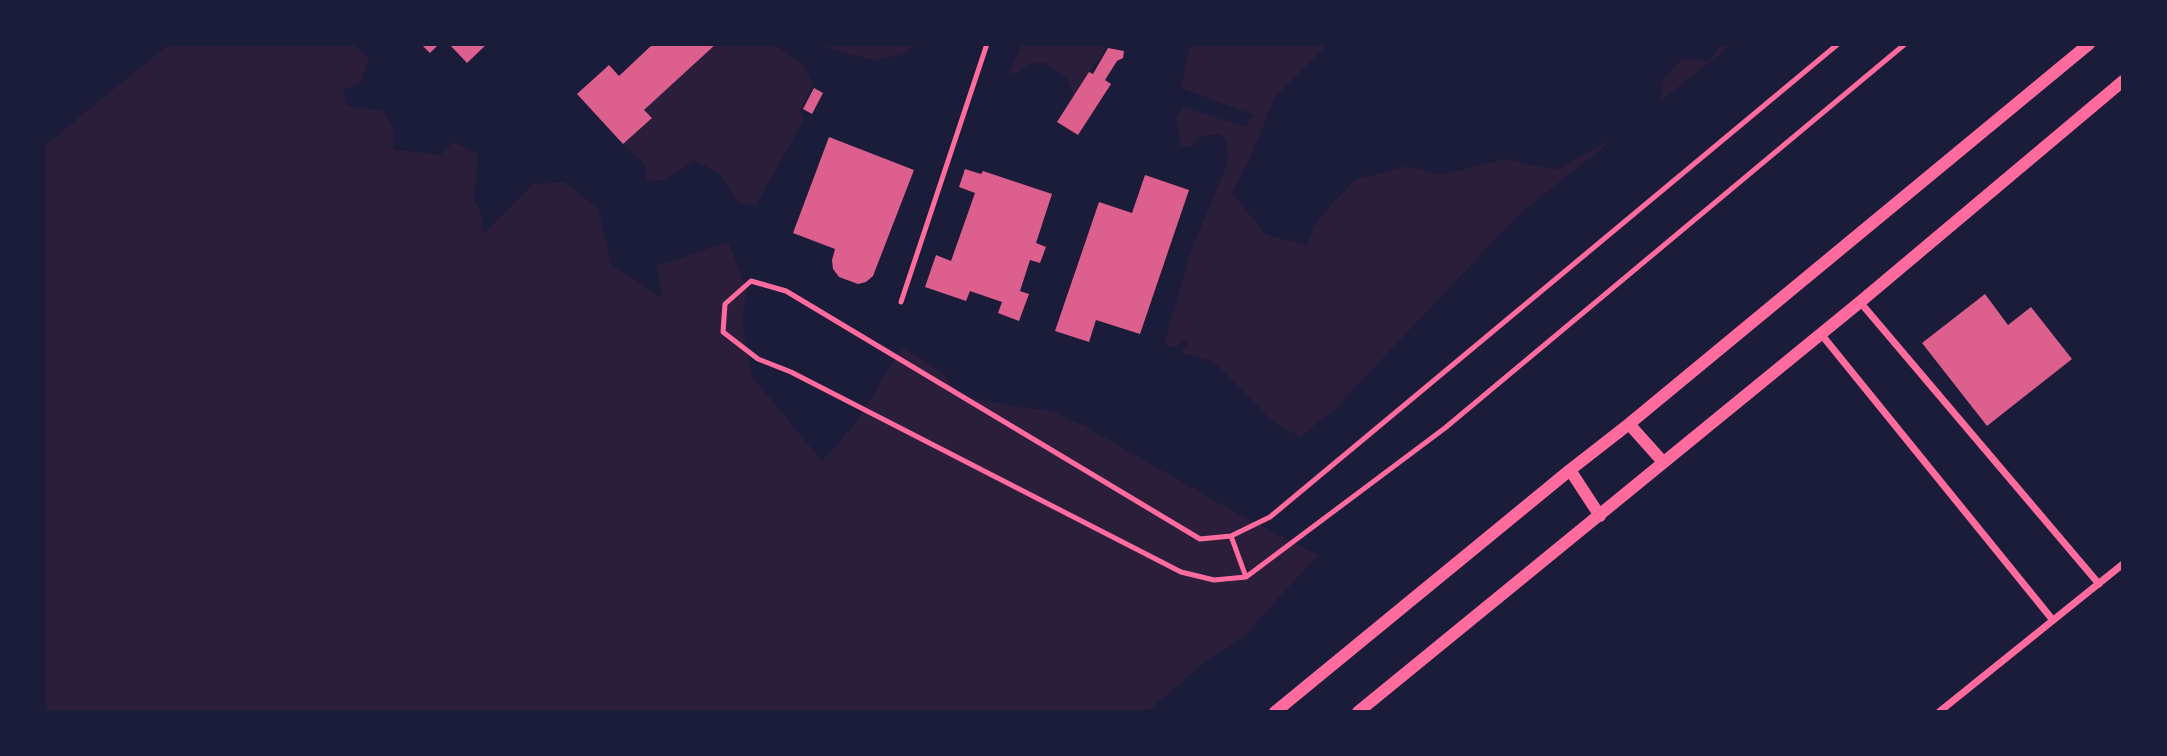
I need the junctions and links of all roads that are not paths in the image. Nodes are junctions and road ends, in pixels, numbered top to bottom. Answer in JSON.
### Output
{"nodes":[{"id":1,"x":987,"y":44,"type":"edge"},
{"id":2,"x":1838,"y":44,"type":"edge"},
{"id":3,"x":1905,"y":44,"type":"edge"},
{"id":4,"x":2089,"y":44,"type":"edge"},
{"id":5,"x":2123,"y":81,"type":"edge"},
{"id":6,"x":901,"y":302,"type":"dead end"},
{"id":7,"x":1860,"y":302,"type":"junction"},
{"id":8,"x":1821,"y":334,"type":"junction"},
{"id":9,"x":1629,"y":424,"type":"junction"},
{"id":10,"x":1663,"y":462,"type":"junction"},
{"id":11,"x":1570,"y":470,"type":"junction"},
{"id":12,"x":1600,"y":516,"type":"junction"},
{"id":13,"x":1231,"y":536,"type":"junction"},
{"id":14,"x":2123,"y":564,"type":"edge"},
{"id":15,"x":1246,"y":577,"type":"junction"},
{"id":16,"x":2099,"y":584,"type":"junction"},
{"id":17,"x":2052,"y":619,"type":"junction"},
{"id":18,"x":1275,"y":712,"type":"edge"},
{"id":19,"x":1358,"y":712,"type":"edge"},
{"id":20,"x":1939,"y":712,"type":"edge"}],
"edges":[{"from":1,"to":6,"type":"lane"},
{"from":2,"to":13,"type":"lane"},
{"from":3,"to":15,"type":"lane"},
{"from":4,"to":9,"type":"street"},
{"from":5,"to":7,"type":"street"},
{"from":7,"to":8,"type":"street"},
{"from":7,"to":16,"type":"street"},
{"from":8,"to":10,"type":"street"},
{"from":8,"to":17,"type":"street"},
{"from":9,"to":10,"type":"street"},
{"from":9,"to":11,"type":"street"},
{"from":10,"to":12,"type":"street"},
{"from":11,"to":12,"type":"street"},
{"from":11,"to":18,"type":"street"},
{"from":12,"to":19,"type":"street"},
{"from":13,"to":15,"type":"lane"},
{"from":13,"to":15,"type":"lane"},
{"from":14,"to":16,"type":"street"},
{"from":16,"to":17,"type":"street"},
{"from":17,"to":20,"type":"street"}]}
